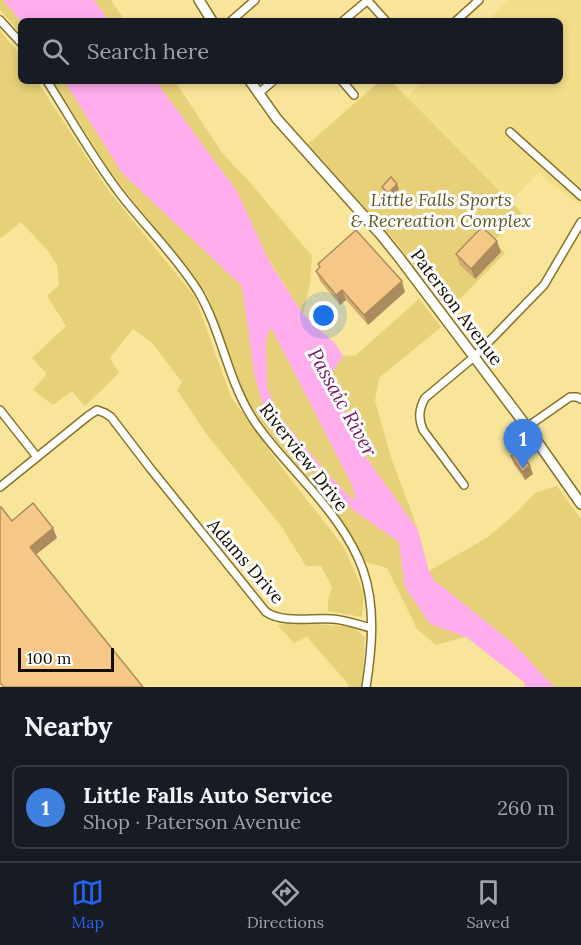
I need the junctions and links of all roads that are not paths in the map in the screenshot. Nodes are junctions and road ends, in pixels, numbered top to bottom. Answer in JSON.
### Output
{"nodes":[{"id":1,"x":199,"y":0,"type":"edge"},
{"id":2,"x":255,"y":0,"type":"edge"},
{"id":3,"x":367,"y":0,"type":"edge"},
{"id":4,"x":479,"y":0,"type":"edge"},
{"id":5,"x":210,"y":18,"type":"edge"},
{"id":6,"x":234,"y":18,"type":"edge"},
{"id":7,"x":346,"y":18,"type":"edge"},
{"id":8,"x":383,"y":18,"type":"edge"},
{"id":9,"x":459,"y":18,"type":"edge"},
{"id":10,"x":0,"y":20,"type":"edge"},
{"id":11,"x":18,"y":40,"type":"edge"},
{"id":12,"x":49,"y":84,"type":"edge"},
{"id":13,"x":252,"y":84,"type":"edge"},
{"id":14,"x":270,"y":84,"type":"edge"},
{"id":15,"x":345,"y":84,"type":"edge"},
{"id":16,"x":258,"y":94,"type":"junction"},
{"id":17,"x":354,"y":95,"type":"dead end"},
{"id":18,"x":510,"y":132,"type":"dead end"},
{"id":19,"x":581,"y":196,"type":"edge"},
{"id":20,"x":581,"y":222,"type":"edge"},
{"id":21,"x":474,"y":357,"type":"junction"},
{"id":22,"x":581,"y":399,"type":"edge"},
{"id":23,"x":0,"y":410,"type":"edge"},
{"id":24,"x":527,"y":427,"type":"junction"},
{"id":25,"x":37,"y":457,"type":"junction"},
{"id":26,"x":464,"y":484,"type":"dead end"},
{"id":27,"x":0,"y":487,"type":"edge"},
{"id":28,"x":581,"y":504,"type":"edge"},
{"id":29,"x":371,"y":628,"type":"junction"},
{"id":30,"x":366,"y":687,"type":"edge"}],
"edges":[{"from":1,"to":5,"type":"main road"},
{"from":2,"to":6,"type":"street"},
{"from":3,"to":7,"type":"street"},
{"from":3,"to":8,"type":"street"},
{"from":4,"to":9,"type":"street"},
{"from":10,"to":11,"type":"street"},
{"from":12,"to":29,"type":"street","name":"Riverview Drive"},
{"from":13,"to":16,"type":"main road","name":"Paterson Avenue"},
{"from":14,"to":16,"type":"street"},
{"from":15,"to":17,"type":"street"},
{"from":16,"to":21,"type":"main road","name":"Paterson Avenue"},
{"from":18,"to":19,"type":"street"},
{"from":20,"to":21,"type":"street"},
{"from":21,"to":24,"type":"main road","name":"Paterson Avenue"},
{"from":21,"to":26,"type":"street"},
{"from":22,"to":24,"type":"street"},
{"from":23,"to":25,"type":"street"},
{"from":24,"to":28,"type":"main road","name":"Paterson Avenue"},
{"from":25,"to":27,"type":"street"},
{"from":25,"to":29,"type":"street","name":"Adams Drive"},
{"from":29,"to":30,"type":"street","name":"Riverview Drive"}]}
